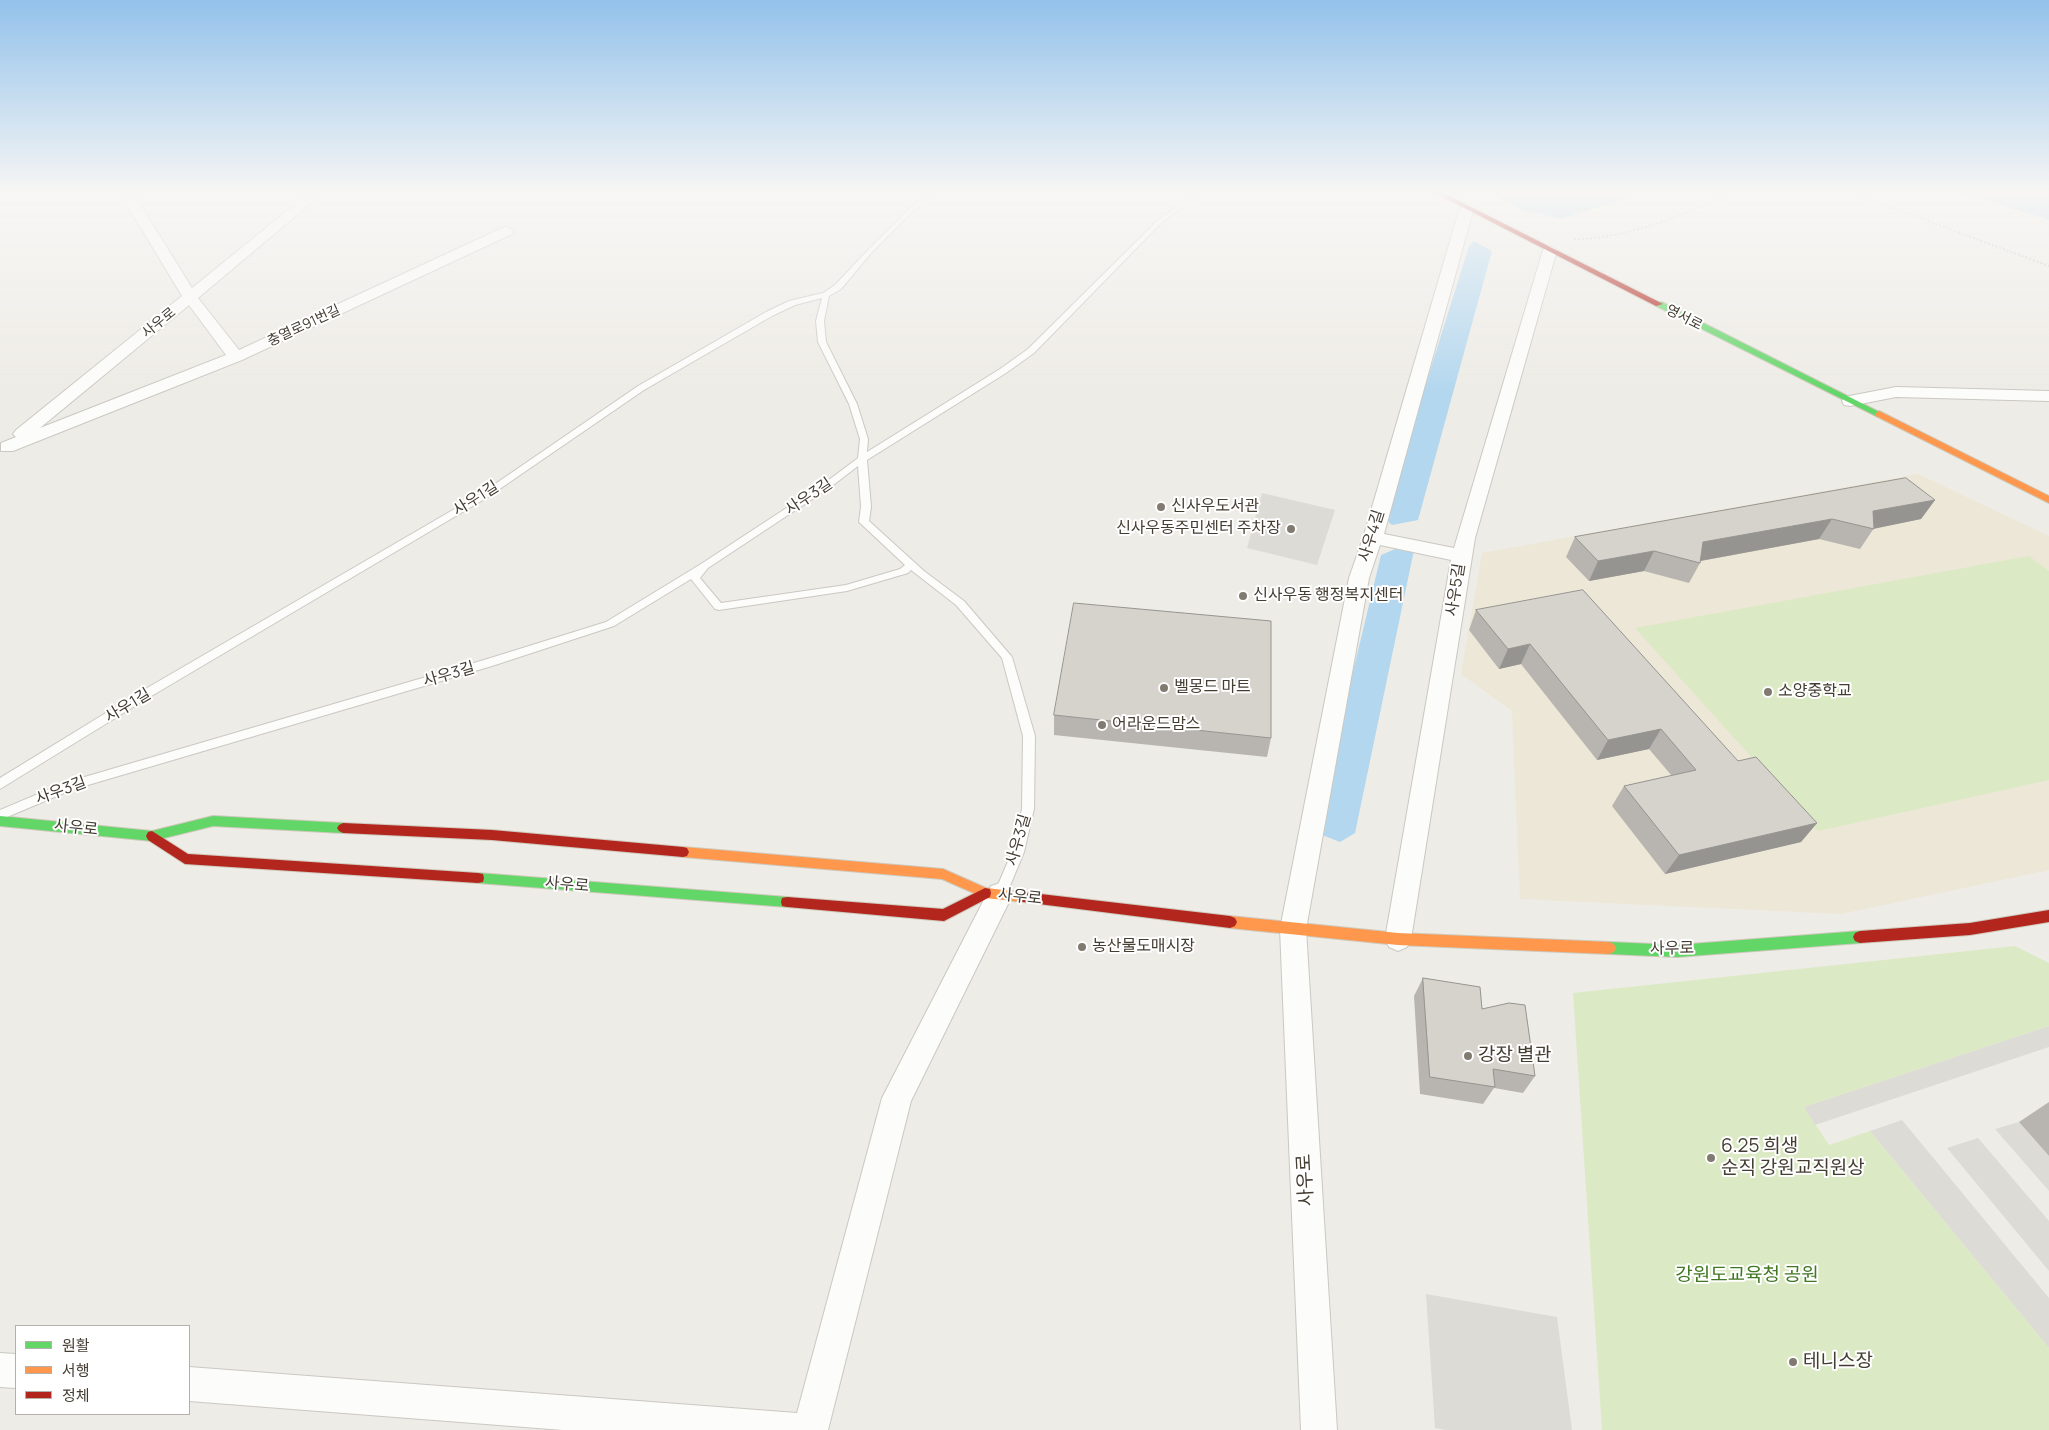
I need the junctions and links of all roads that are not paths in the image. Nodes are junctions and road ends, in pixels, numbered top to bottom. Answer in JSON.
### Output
{"nodes":[{"id":1,"x":167,"y":260,"type":"edge"},
{"id":2,"x":236,"y":260,"type":"edge"},
{"id":3,"x":445,"y":260,"type":"edge"},
{"id":4,"x":862,"y":260,"type":"edge"},
{"id":5,"x":1122,"y":260,"type":"edge"},
{"id":6,"x":1452,"y":260,"type":"edge"},
{"id":7,"x":1547,"y":260,"type":"edge"},
{"id":8,"x":1569,"y":260,"type":"edge"},
{"id":9,"x":826,"y":295,"type":"junction"},
{"id":10,"x":190,"y":297,"type":"junction"},
{"id":11,"x":236,"y":357,"type":"junction"},
{"id":12,"x":2049,"y":396,"type":"edge"},
{"id":13,"x":1850,"y":401,"type":"junction"},
{"id":14,"x":3,"y":450,"type":"edge"},
{"id":15,"x":862,"y":459,"type":"junction"},
{"id":16,"x":2049,"y":500,"type":"edge"},
{"id":17,"x":1373,"y":538,"type":"junction"},
{"id":18,"x":1462,"y":556,"type":"junction"},
{"id":19,"x":704,"y":566,"type":"junction"},
{"id":20,"x":911,"y":566,"type":"junction"},
{"id":21,"x":0,"y":784,"type":"edge"},
{"id":22,"x":0,"y":815,"type":"edge"},
{"id":23,"x":0,"y":821,"type":"edge"},
{"id":24,"x":152,"y":836,"type":"junction"},
{"id":25,"x":992,"y":894,"type":"junction"},
{"id":26,"x":2049,"y":916,"type":"edge"},
{"id":27,"x":1293,"y":929,"type":"junction"},
{"id":28,"x":1398,"y":939,"type":"junction"},
{"id":29,"x":0,"y":1370,"type":"edge"},
{"id":30,"x":15,"y":1371,"type":"edge"},
{"id":31,"x":190,"y":1384,"type":"edge"},
{"id":32,"x":795,"y":1430,"type":"edge"},
{"id":33,"x":810,"y":1430,"type":"edge"},
{"id":34,"x":1319,"y":1430,"type":"edge"}],
"edges":[{"from":1,"to":10,"type":"street"},
{"from":2,"to":10,"type":"street","name":"사우로"},
{"from":3,"to":11,"type":"street","name":"충열로91번길"},
{"from":4,"to":9,"type":"lane","name":"사우1길"},
{"from":5,"to":15,"type":"lane","name":"사우3길"},
{"from":6,"to":17,"type":"street","name":"사우4길"},
{"from":7,"to":18,"type":"street","name":"사우5길"},
{"from":8,"to":13,"type":"street","name":"영서로"},
{"from":9,"to":15,"type":"lane"},
{"from":9,"to":21,"type":"lane","name":"사우1길"},
{"from":10,"to":11,"type":"street"},
{"from":10,"to":14,"type":"street","name":"사우로"},
{"from":11,"to":14,"type":"street","name":"충열로91번길"},
{"from":12,"to":13,"type":"street"},
{"from":13,"to":16,"type":"street","name":"영서로"},
{"from":15,"to":19,"type":"lane","name":"사우3길"},
{"from":15,"to":20,"type":"lane","name":"사우3길"},
{"from":17,"to":18,"type":"street"},
{"from":17,"to":27,"type":"street","name":"사우4길"},
{"from":18,"to":28,"type":"street","name":"사우5길"},
{"from":19,"to":20,"type":"lane"},
{"from":19,"to":22,"type":"lane","name":"사우3길"},
{"from":20,"to":25,"type":"lane","name":"사우3길"},
{"from":23,"to":24,"type":"street","name":"사우로"},
{"from":24,"to":25,"type":"street","name":"사우로"},
{"from":24,"to":25,"type":"street","name":"사우로"},
{"from":25,"to":27,"type":"street","name":"사우로"},
{"from":25,"to":33,"type":"street"},
{"from":26,"to":28,"type":"street","name":"사우로"},
{"from":27,"to":28,"type":"street","name":"사우로"},
{"from":27,"to":34,"type":"street","name":"사우로"},
{"from":29,"to":30,"type":"street"},
{"from":31,"to":32,"type":"street"}]}
